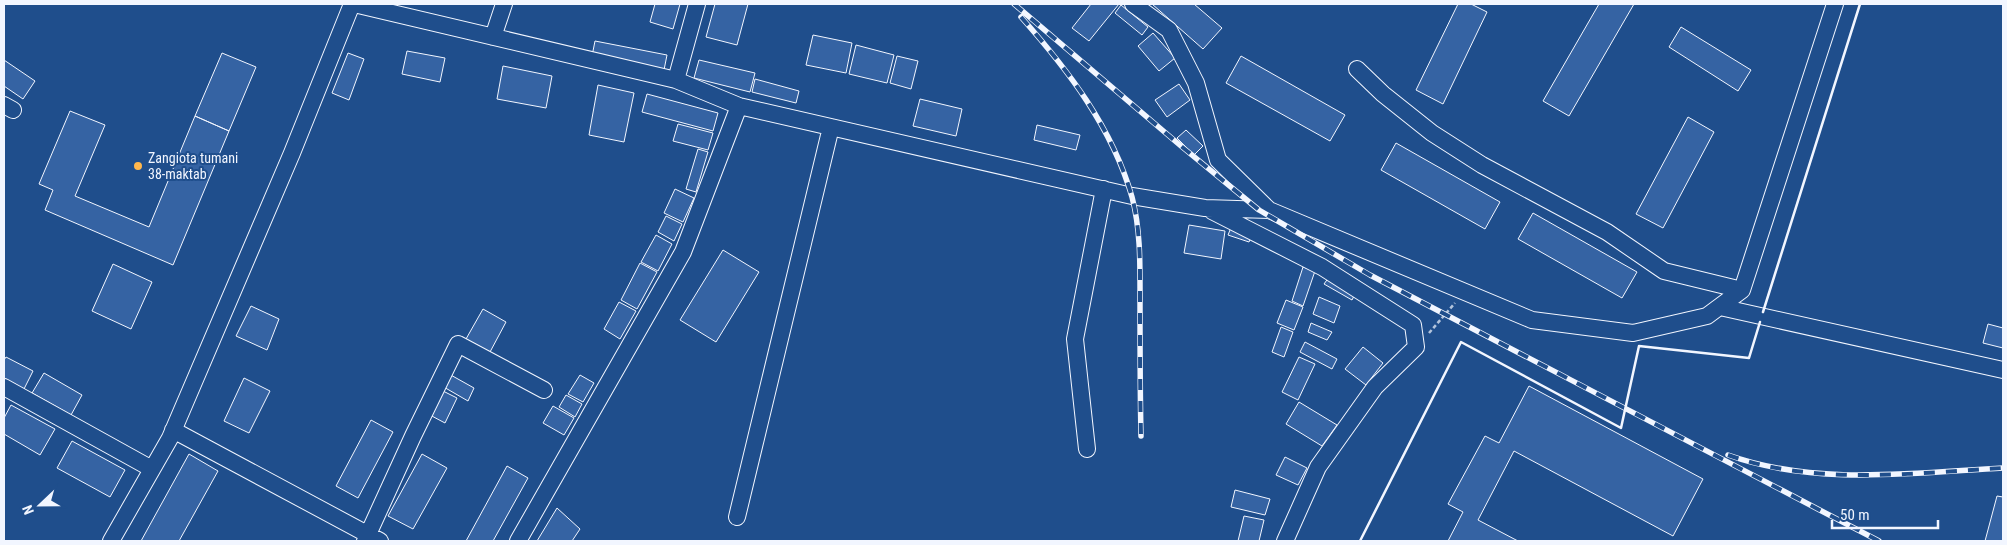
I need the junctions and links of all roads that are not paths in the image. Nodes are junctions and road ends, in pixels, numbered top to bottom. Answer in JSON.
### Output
{"nodes":[{"id":1,"x":353,"y":4,"type":"edge"},
{"id":2,"x":504,"y":4,"type":"edge"},
{"id":3,"x":697,"y":4,"type":"edge"},
{"id":4,"x":1133,"y":4,"type":"edge"},
{"id":5,"x":1835,"y":4,"type":"edge"},
{"id":6,"x":494,"y":38,"type":"junction"},
{"id":7,"x":1356,"y":69,"type":"dead end"},
{"id":8,"x":676,"y":80,"type":"junction"},
{"id":9,"x":739,"y":106,"type":"junction"},
{"id":10,"x":831,"y":127,"type":"junction"},
{"id":11,"x":1104,"y":189,"type":"junction"},
{"id":12,"x":1205,"y":208,"type":"junction"},
{"id":13,"x":1269,"y":210,"type":"junction"},
{"id":14,"x":1742,"y":290,"type":"junction"},
{"id":15,"x":1720,"y":307,"type":"junction"},
{"id":16,"x":2003,"y":370,"type":"edge"},
{"id":17,"x":4,"y":387,"type":"edge"},
{"id":18,"x":544,"y":390,"type":"dead end"},
{"id":19,"x":173,"y":430,"type":"junction"},
{"id":20,"x":1087,"y":448,"type":"dead end"},
{"id":21,"x":152,"y":469,"type":"junction"},
{"id":22,"x":737,"y":516,"type":"dead end"},
{"id":23,"x":371,"y":539,"type":"edge"},
{"id":24,"x":111,"y":541,"type":"edge"},
{"id":25,"x":518,"y":541,"type":"edge"},
{"id":26,"x":1286,"y":541,"type":"edge"}],
"edges":[{"from":1,"to":6,"type":"street"},
{"from":1,"to":19,"type":"street"},
{"from":2,"to":6,"type":"street"},
{"from":3,"to":8,"type":"street"},
{"from":4,"to":13,"type":"street"},
{"from":5,"to":14,"type":"street"},
{"from":6,"to":8,"type":"street"},
{"from":7,"to":14,"type":"street"},
{"from":8,"to":9,"type":"street"},
{"from":9,"to":10,"type":"street"},
{"from":9,"to":25,"type":"street"},
{"from":10,"to":11,"type":"street"},
{"from":10,"to":22,"type":"street"},
{"from":11,"to":12,"type":"street"},
{"from":11,"to":20,"type":"street"},
{"from":12,"to":13,"type":"street"},
{"from":12,"to":26,"type":"street"},
{"from":13,"to":15,"type":"street"},
{"from":14,"to":15,"type":"street"},
{"from":15,"to":16,"type":"street"},
{"from":17,"to":21,"type":"street"},
{"from":18,"to":23,"type":"street"},
{"from":19,"to":21,"type":"street"},
{"from":19,"to":23,"type":"street"},
{"from":21,"to":24,"type":"street"}]}
